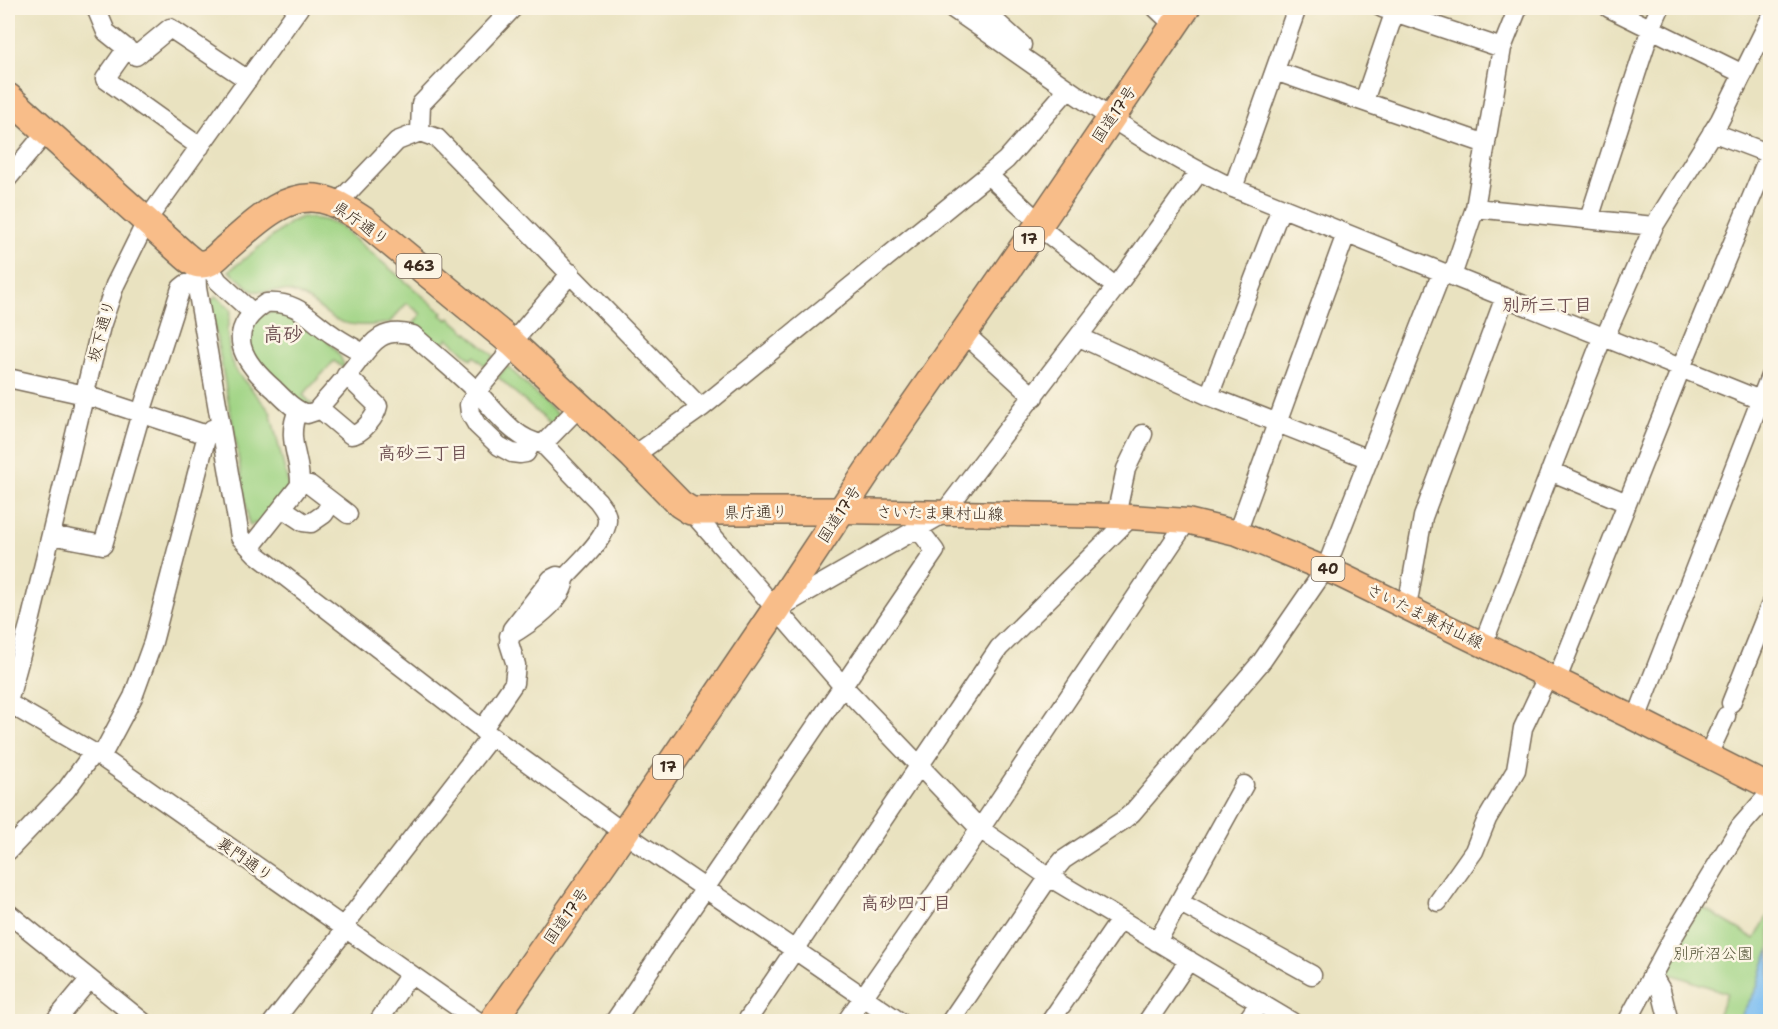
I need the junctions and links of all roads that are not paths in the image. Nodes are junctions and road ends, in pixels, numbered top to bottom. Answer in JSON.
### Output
{"nodes":[{"id":1,"x":96,"y":8,"type":"edge"},
{"id":2,"x":513,"y":8,"type":"edge"},
{"id":3,"x":952,"y":8,"type":"edge"},
{"id":4,"x":981,"y":8,"type":"edge"},
{"id":5,"x":1298,"y":8,"type":"edge"},
{"id":6,"x":1518,"y":8,"type":"edge"},
{"id":7,"x":1609,"y":8,"type":"edge"},
{"id":8,"x":1660,"y":8,"type":"edge"},
{"id":9,"x":293,"y":9,"type":"edge"},
{"id":10,"x":1391,"y":9,"type":"edge"},
{"id":11,"x":1172,"y":13,"type":"edge"},
{"id":12,"x":1770,"y":19,"type":"edge"},
{"id":13,"x":1651,"y":28,"type":"junction"},
{"id":14,"x":127,"y":48,"type":"junction"},
{"id":15,"x":1502,"y":48,"type":"junction"},
{"id":16,"x":1275,"y":70,"type":"junction"},
{"id":17,"x":1743,"y":74,"type":"junction"},
{"id":18,"x":248,"y":80,"type":"junction"},
{"id":19,"x":1068,"y":89,"type":"junction"},
{"id":20,"x":8,"y":97,"type":"edge"},
{"id":21,"x":1364,"y":102,"type":"junction"},
{"id":22,"x":1112,"y":118,"type":"junction"},
{"id":23,"x":47,"y":131,"type":"junction"},
{"id":24,"x":420,"y":132,"type":"junction"},
{"id":25,"x":1712,"y":132,"type":"junction"},
{"id":26,"x":1486,"y":144,"type":"junction"},
{"id":27,"x":200,"y":147,"type":"junction"},
{"id":28,"x":1770,"y":153,"type":"edge"},
{"id":29,"x":1199,"y":172,"type":"junction"},
{"id":30,"x":988,"y":176,"type":"junction"},
{"id":31,"x":8,"y":178,"type":"edge"},
{"id":32,"x":1233,"y":188,"type":"junction"},
{"id":33,"x":337,"y":204,"type":"junction"},
{"id":34,"x":1281,"y":208,"type":"junction"},
{"id":35,"x":1475,"y":208,"type":"junction"},
{"id":36,"x":1589,"y":219,"type":"junction"},
{"id":37,"x":147,"y":220,"type":"junction"},
{"id":38,"x":1039,"y":225,"type":"junction"},
{"id":39,"x":1654,"y":226,"type":"junction"},
{"id":40,"x":1346,"y":234,"type":"junction"},
{"id":41,"x":200,"y":271,"type":"junction"},
{"id":42,"x":571,"y":273,"type":"junction"},
{"id":43,"x":1447,"y":274,"type":"junction"},
{"id":44,"x":1116,"y":287,"type":"junction"},
{"id":45,"x":1505,"y":297,"type":"junction"},
{"id":46,"x":253,"y":313,"type":"junction"},
{"id":47,"x":964,"y":333,"type":"junction"},
{"id":48,"x":1079,"y":337,"type":"junction"},
{"id":49,"x":1604,"y":337,"type":"junction"},
{"id":50,"x":512,"y":343,"type":"junction"},
{"id":51,"x":363,"y":352,"type":"junction"},
{"id":52,"x":1681,"y":368,"type":"junction"},
{"id":53,"x":346,"y":375,"type":"junction"},
{"id":54,"x":1770,"y":376,"type":"edge"},
{"id":55,"x":8,"y":378,"type":"edge"},
{"id":56,"x":477,"y":391,"type":"junction"},
{"id":57,"x":85,"y":395,"type":"junction"},
{"id":58,"x":1209,"y":396,"type":"junction"},
{"id":59,"x":1034,"y":397,"type":"junction"},
{"id":60,"x":1766,"y":402,"type":"edge"},
{"id":61,"x":580,"y":406,"type":"junction"},
{"id":62,"x":319,"y":408,"type":"junction"},
{"id":63,"x":701,"y":408,"type":"junction"},
{"id":64,"x":298,"y":410,"type":"junction"},
{"id":65,"x":141,"y":413,"type":"junction"},
{"id":66,"x":1278,"y":423,"type":"junction"},
{"id":67,"x":213,"y":431,"type":"junction"},
{"id":68,"x":1143,"y":434,"type":"dead end"},
{"id":69,"x":537,"y":443,"type":"junction"},
{"id":70,"x":633,"y":456,"type":"junction"},
{"id":71,"x":1369,"y":459,"type":"junction"},
{"id":72,"x":1550,"y":471,"type":"junction"},
{"id":73,"x":300,"y":482,"type":"junction"},
{"id":74,"x":332,"y":502,"type":"junction"},
{"id":75,"x":1627,"y":503,"type":"junction"},
{"id":76,"x":282,"y":508,"type":"junction"},
{"id":77,"x":842,"y":511,"type":"junction"},
{"id":78,"x":691,"y":512,"type":"junction"},
{"id":79,"x":348,"y":514,"type":"dead end"},
{"id":80,"x":943,"y":514,"type":"junction"},
{"id":81,"x":1123,"y":516,"type":"junction"},
{"id":82,"x":1187,"y":521,"type":"junction"},
{"id":83,"x":917,"y":527,"type":"junction"},
{"id":84,"x":1237,"y":533,"type":"junction"},
{"id":85,"x":51,"y":535,"type":"junction"},
{"id":86,"x":250,"y":548,"type":"junction"},
{"id":87,"x":1326,"y":568,"type":"junction"},
{"id":88,"x":1770,"y":606,"type":"edge"},
{"id":89,"x":1407,"y":607,"type":"junction"},
{"id":90,"x":776,"y":609,"type":"junction"},
{"id":91,"x":1483,"y":644,"type":"junction"},
{"id":92,"x":1552,"y":677,"type":"junction"},
{"id":93,"x":842,"y":686,"type":"junction"},
{"id":94,"x":8,"y":702,"type":"edge"},
{"id":95,"x":1636,"y":718,"type":"junction"},
{"id":96,"x":486,"y":733,"type":"junction"},
{"id":97,"x":97,"y":755,"type":"junction"},
{"id":98,"x":1708,"y":755,"type":"junction"},
{"id":99,"x":918,"y":766,"type":"junction"},
{"id":100,"x":1244,"y":785,"type":"dead end"},
{"id":101,"x":1770,"y":787,"type":"edge"},
{"id":102,"x":1770,"y":793,"type":"edge"},
{"id":103,"x":980,"y":829,"type":"junction"},
{"id":104,"x":624,"y":833,"type":"junction"},
{"id":105,"x":8,"y":850,"type":"edge"},
{"id":106,"x":1049,"y":877,"type":"junction"},
{"id":107,"x":705,"y":888,"type":"junction"},
{"id":108,"x":1179,"y":902,"type":"junction"},
{"id":109,"x":1438,"y":902,"type":"dead end"},
{"id":110,"x":8,"y":913,"type":"edge"},
{"id":111,"x":1120,"y":920,"type":"junction"},
{"id":112,"x":343,"y":927,"type":"junction"},
{"id":113,"x":1157,"y":942,"type":"junction"},
{"id":114,"x":794,"y":949,"type":"junction"},
{"id":115,"x":1189,"y":960,"type":"junction"},
{"id":116,"x":410,"y":975,"type":"junction"},
{"id":117,"x":1312,"y":975,"type":"dead end"},
{"id":118,"x":1652,"y":975,"type":"junction"},
{"id":119,"x":89,"y":980,"type":"junction"},
{"id":120,"x":863,"y":997,"type":"junction"},
{"id":121,"x":1260,"y":1002,"type":"junction"},
{"id":122,"x":54,"y":1022,"type":"edge"},
{"id":123,"x":143,"y":1022,"type":"edge"},
{"id":124,"x":273,"y":1022,"type":"edge"},
{"id":125,"x":378,"y":1022,"type":"edge"},
{"id":126,"x":479,"y":1022,"type":"edge"},
{"id":127,"x":492,"y":1022,"type":"edge"},
{"id":128,"x":614,"y":1022,"type":"edge"},
{"id":129,"x":746,"y":1022,"type":"edge"},
{"id":130,"x":846,"y":1022,"type":"edge"},
{"id":131,"x":900,"y":1022,"type":"edge"},
{"id":132,"x":950,"y":1022,"type":"edge"},
{"id":133,"x":1050,"y":1022,"type":"edge"},
{"id":134,"x":1147,"y":1022,"type":"edge"},
{"id":135,"x":1246,"y":1022,"type":"edge"},
{"id":136,"x":1292,"y":1022,"type":"edge"},
{"id":137,"x":1627,"y":1022,"type":"edge"},
{"id":138,"x":1669,"y":1022,"type":"edge"}],
"edges":[{"from":1,"to":14,"type":"street"},
{"from":2,"to":24,"type":"street"},
{"from":3,"to":19,"type":"street"},
{"from":4,"to":19,"type":"street"},
{"from":5,"to":16,"type":"street"},
{"from":6,"to":15,"type":"street"},
{"from":7,"to":13,"type":"street"},
{"from":8,"to":13,"type":"street"},
{"from":9,"to":18,"type":"street","name":"坂下通り"},
{"from":10,"to":15,"type":"street"},
{"from":10,"to":21,"type":"street"},
{"from":11,"to":22,"type":"highway","name":"国道17号","number":"17"},
{"from":12,"to":17,"type":"street"},
{"from":13,"to":17,"type":"street"},
{"from":13,"to":36,"type":"street"},
{"from":14,"to":18,"type":"street"},
{"from":14,"to":27,"type":"street"},
{"from":15,"to":26,"type":"street"},
{"from":16,"to":21,"type":"street"},
{"from":16,"to":32,"type":"street"},
{"from":17,"to":25,"type":"street"},
{"from":18,"to":27,"type":"street","name":"坂下通り"},
{"from":19,"to":22,"type":"street"},
{"from":19,"to":30,"type":"street"},
{"from":20,"to":23,"type":"highway"},
{"from":21,"to":26,"type":"street"},
{"from":22,"to":29,"type":"street"},
{"from":22,"to":38,"type":"highway","name":"国道17号","number":"17"},
{"from":23,"to":31,"type":"street"},
{"from":23,"to":37,"type":"highway"},
{"from":24,"to":33,"type":"street"},
{"from":24,"to":42,"type":"street"},
{"from":25,"to":28,"type":"street"},
{"from":25,"to":39,"type":"street"},
{"from":26,"to":35,"type":"street"},
{"from":27,"to":37,"type":"street","name":"坂下通り"},
{"from":28,"to":52,"type":"street"},
{"from":29,"to":32,"type":"street"},
{"from":29,"to":44,"type":"street"},
{"from":30,"to":38,"type":"street"},
{"from":30,"to":63,"type":"street"},
{"from":32,"to":34,"type":"street"},
{"from":33,"to":41,"type":"highway","name":"県庁通り","number":"463"},
{"from":33,"to":50,"type":"highway","name":"県庁通り","number":"463"},
{"from":34,"to":40,"type":"street"},
{"from":34,"to":58,"type":"street"},
{"from":35,"to":36,"type":"street"},
{"from":35,"to":43,"type":"street"},
{"from":36,"to":39,"type":"street"},
{"from":37,"to":41,"type":"highway"},
{"from":37,"to":57,"type":"street","name":"坂下通り"},
{"from":38,"to":44,"type":"street"},
{"from":38,"to":47,"type":"highway","name":"国道17号","number":"17"},
{"from":39,"to":49,"type":"street"},
{"from":40,"to":43,"type":"street"},
{"from":40,"to":66,"type":"street"},
{"from":41,"to":46,"type":"street"},
{"from":41,"to":65,"type":"street"},
{"from":41,"to":67,"type":"street"},
{"from":42,"to":50,"type":"street"},
{"from":42,"to":63,"type":"street"},
{"from":43,"to":45,"type":"street"},
{"from":43,"to":71,"type":"street"},
{"from":44,"to":48,"type":"street"},
{"from":45,"to":49,"type":"street"},
{"from":45,"to":89,"type":"street"},
{"from":46,"to":51,"type":"street"},
{"from":46,"to":64,"type":"street"},
{"from":47,"to":59,"type":"street"},
{"from":47,"to":77,"type":"highway","name":"国道17号","number":"17"},
{"from":48,"to":58,"type":"street"},
{"from":48,"to":59,"type":"street"},
{"from":49,"to":52,"type":"street"},
{"from":49,"to":72,"type":"street"},
{"from":50,"to":56,"type":"street"},
{"from":50,"to":61,"type":"highway","name":"県庁通り","number":"463"},
{"from":51,"to":53,"type":"street"},
{"from":51,"to":56,"type":"street"},
{"from":52,"to":60,"type":"street"},
{"from":52,"to":75,"type":"street"},
{"from":53,"to":62,"type":"street"},
{"from":53,"to":62,"type":"street"},
{"from":54,"to":60,"type":"street"},
{"from":55,"to":57,"type":"street"},
{"from":56,"to":69,"type":"street"},
{"from":57,"to":65,"type":"street"},
{"from":57,"to":85,"type":"street","name":"坂下通り"},
{"from":58,"to":66,"type":"street"},
{"from":59,"to":80,"type":"street"},
{"from":60,"to":95,"type":"street"},
{"from":61,"to":69,"type":"street"},
{"from":61,"to":70,"type":"highway","name":"県庁通り","number":"463"},
{"from":62,"to":64,"type":"street"},
{"from":63,"to":70,"type":"street"},
{"from":64,"to":73,"type":"street"},
{"from":65,"to":67,"type":"street"},
{"from":65,"to":85,"type":"street"},
{"from":66,"to":71,"type":"street"},
{"from":66,"to":84,"type":"street"},
{"from":67,"to":86,"type":"street"},
{"from":67,"to":97,"type":"street"},
{"from":68,"to":81,"type":"street"},
{"from":69,"to":96,"type":"street"},
{"from":70,"to":78,"type":"highway","name":"県庁通り","number":"463"},
{"from":71,"to":87,"type":"street"},
{"from":72,"to":75,"type":"street"},
{"from":72,"to":91,"type":"street"},
{"from":73,"to":74,"type":"street"},
{"from":73,"to":76,"type":"street"},
{"from":74,"to":76,"type":"street"},
{"from":74,"to":79,"type":"street"},
{"from":75,"to":92,"type":"street"},
{"from":76,"to":86,"type":"street"},
{"from":77,"to":78,"type":"highway","name":"県庁通り"},
{"from":77,"to":80,"type":"main road","name":"さいたま東村山線","number":"40"},
{"from":77,"to":90,"type":"highway","name":"国道17号","number":"17"},
{"from":78,"to":90,"type":"street"},
{"from":80,"to":81,"type":"main road","name":"さいたま東村山線","number":"40"},
{"from":80,"to":83,"type":"street"},
{"from":81,"to":82,"type":"main road","name":"さいたま東村山線","number":"40"},
{"from":81,"to":99,"type":"street"},
{"from":82,"to":84,"type":"main road","name":"さいたま東村山線","number":"40"},
{"from":82,"to":103,"type":"street"},
{"from":83,"to":90,"type":"street"},
{"from":83,"to":93,"type":"street"},
{"from":84,"to":87,"type":"main road","name":"さいたま東村山線","number":"40"},
{"from":85,"to":94,"type":"street","name":"坂下通り"},
{"from":86,"to":96,"type":"street"},
{"from":87,"to":89,"type":"main road","name":"さいたま東村山線","number":"40"},
{"from":87,"to":106,"type":"street"},
{"from":88,"to":98,"type":"street"},
{"from":89,"to":91,"type":"main road","name":"さいたま東村山線","number":"40"},
{"from":90,"to":93,"type":"street"},
{"from":90,"to":104,"type":"highway","name":"国道17号","number":"17"},
{"from":91,"to":92,"type":"main road","name":"さいたま東村山線","number":"40"},
{"from":92,"to":95,"type":"main road","name":"さいたま東村山線","number":"40"},
{"from":92,"to":109,"type":"street"},
{"from":93,"to":99,"type":"street"},
{"from":93,"to":107,"type":"street"},
{"from":94,"to":97,"type":"street","name":"裏門通り"},
{"from":95,"to":98,"type":"main road","name":"さいたま東村山線","number":"40"},
{"from":96,"to":104,"type":"street"},
{"from":96,"to":112,"type":"street"},
{"from":97,"to":105,"type":"street"},
{"from":97,"to":112,"type":"street","name":"裏門通り"},
{"from":98,"to":101,"type":"main road","name":"さいたま東村山線","number":"40"},
{"from":99,"to":103,"type":"street"},
{"from":99,"to":114,"type":"street"},
{"from":100,"to":108,"type":"street"},
{"from":102,"to":118,"type":"street"},
{"from":103,"to":106,"type":"street"},
{"from":103,"to":120,"type":"street"},
{"from":104,"to":107,"type":"street"},
{"from":104,"to":127,"type":"highway","name":"国道17号","number":"17"},
{"from":106,"to":111,"type":"street"},
{"from":106,"to":132,"type":"street"},
{"from":107,"to":114,"type":"street"},
{"from":107,"to":128,"type":"street"},
{"from":108,"to":113,"type":"street"},
{"from":108,"to":117,"type":"street"},
{"from":110,"to":119,"type":"street"},
{"from":111,"to":113,"type":"street"},
{"from":111,"to":133,"type":"street"},
{"from":112,"to":116,"type":"street","name":"裏門通り"},
{"from":112,"to":124,"type":"street"},
{"from":113,"to":115,"type":"street"},
{"from":114,"to":120,"type":"street"},
{"from":114,"to":129,"type":"street"},
{"from":115,"to":121,"type":"street"},
{"from":115,"to":134,"type":"street"},
{"from":116,"to":125,"type":"street"},
{"from":116,"to":126,"type":"street","name":"裏門通り"},
{"from":118,"to":137,"type":"street"},
{"from":118,"to":138,"type":"street"},
{"from":119,"to":122,"type":"street"},
{"from":119,"to":123,"type":"street"},
{"from":120,"to":130,"type":"street"},
{"from":120,"to":131,"type":"street"},
{"from":121,"to":135,"type":"street"},
{"from":121,"to":136,"type":"street"}]}
